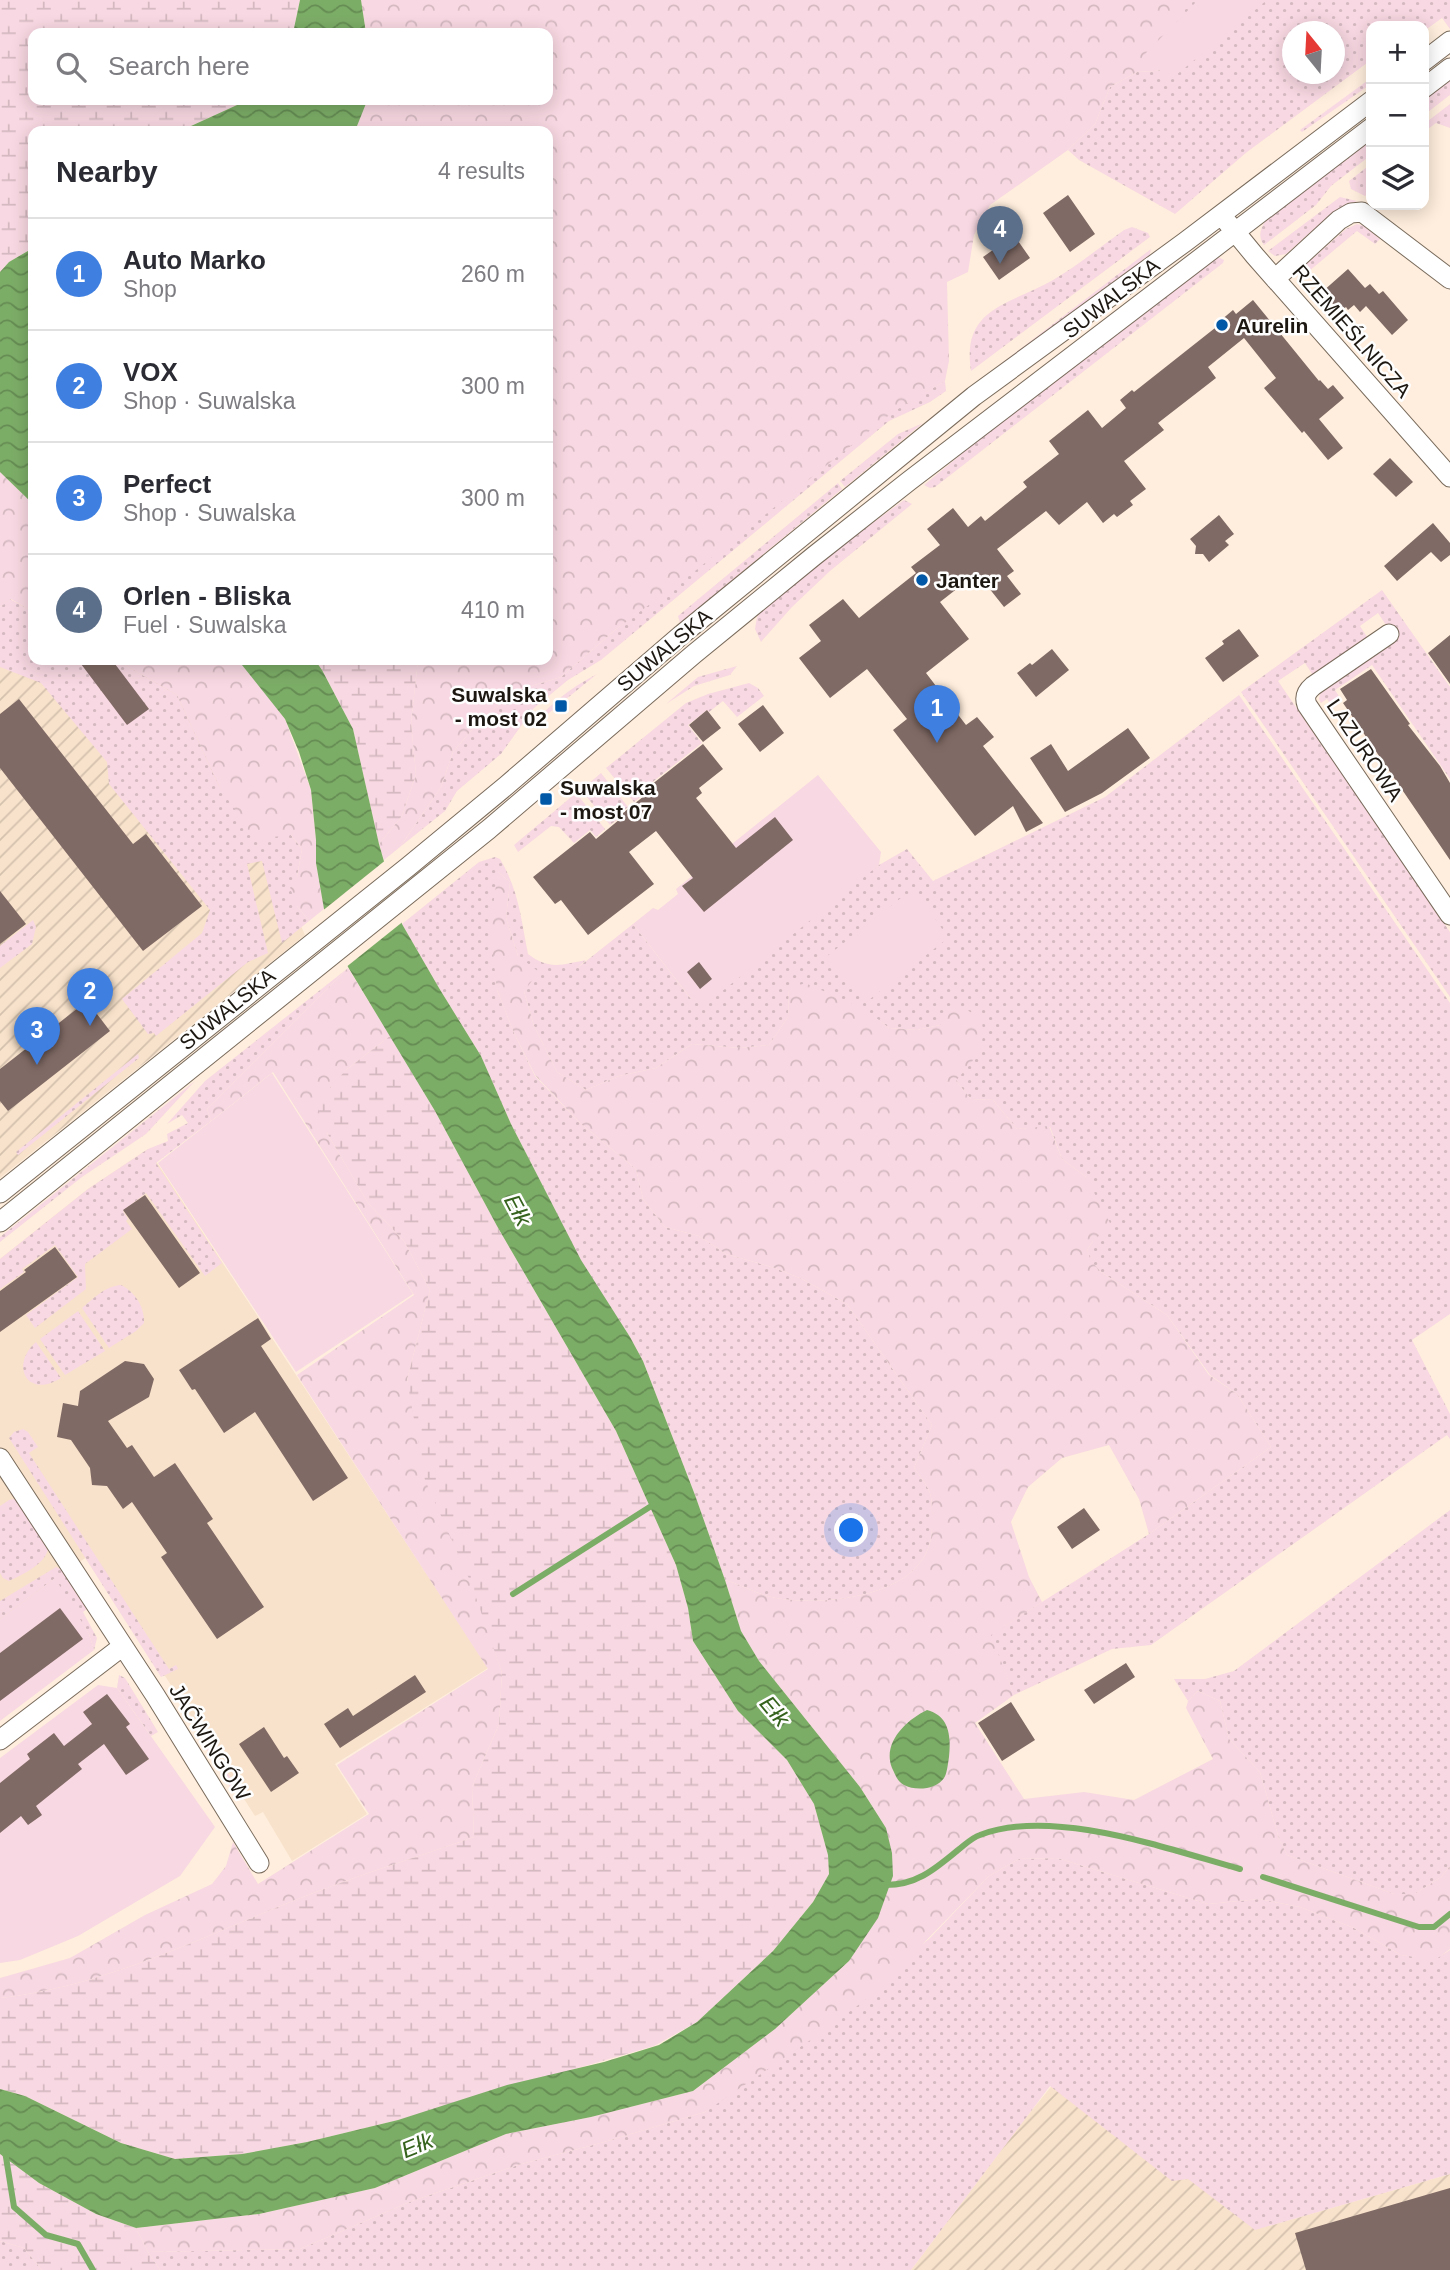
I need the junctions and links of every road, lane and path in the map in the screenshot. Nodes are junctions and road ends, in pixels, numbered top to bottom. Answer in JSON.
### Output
{"nodes":[{"id":1,"x":1450,"y":41,"type":"edge"},
{"id":2,"x":1429,"y":57,"type":"edge"},
{"id":3,"x":1450,"y":68,"type":"edge"},
{"id":4,"x":1429,"y":84,"type":"edge"},
{"id":5,"x":1366,"y":105,"type":"edge"},
{"id":6,"x":1366,"y":132,"type":"edge"},
{"id":7,"x":1222,"y":215,"type":"junction"},
{"id":8,"x":1235,"y":231,"type":"junction"},
{"id":9,"x":1275,"y":279,"type":"junction"},
{"id":10,"x":1450,"y":279,"type":"edge"},
{"id":11,"x":1450,"y":477,"type":"edge"},
{"id":12,"x":1389,"y":634,"type":"dead end"},
{"id":13,"x":1450,"y":915,"type":"edge"},
{"id":14,"x":0,"y":1193,"type":"edge"},
{"id":15,"x":0,"y":1222,"type":"edge"},
{"id":16,"x":0,"y":1458,"type":"edge"},
{"id":17,"x":122,"y":1646,"type":"junction"},
{"id":18,"x":0,"y":1740,"type":"edge"},
{"id":19,"x":258,"y":1863,"type":"dead end"}],
"edges":[{"from":1,"to":2,"type":"street"},
{"from":3,"to":4,"type":"street"},
{"from":5,"to":7,"type":"street","name":"SUWALSKA"},
{"from":6,"to":8,"type":"street","name":"SUWALSKA"},
{"from":7,"to":8,"type":"street","name":"RZEMIEŚLNICZA"},
{"from":7,"to":14,"type":"street","name":"SUWALSKA"},
{"from":8,"to":9,"type":"street","name":"RZEMIEŚLNICZA"},
{"from":8,"to":15,"type":"street","name":"SUWALSKA"},
{"from":9,"to":10,"type":"street"},
{"from":9,"to":11,"type":"street","name":"RZEMIEŚLNICZA"},
{"from":12,"to":13,"type":"street","name":"LAZUROWA"},
{"from":16,"to":17,"type":"street","name":"JAĆWINGÓW"},
{"from":17,"to":18,"type":"street"},
{"from":17,"to":19,"type":"street","name":"JAĆWINGÓW"}]}
